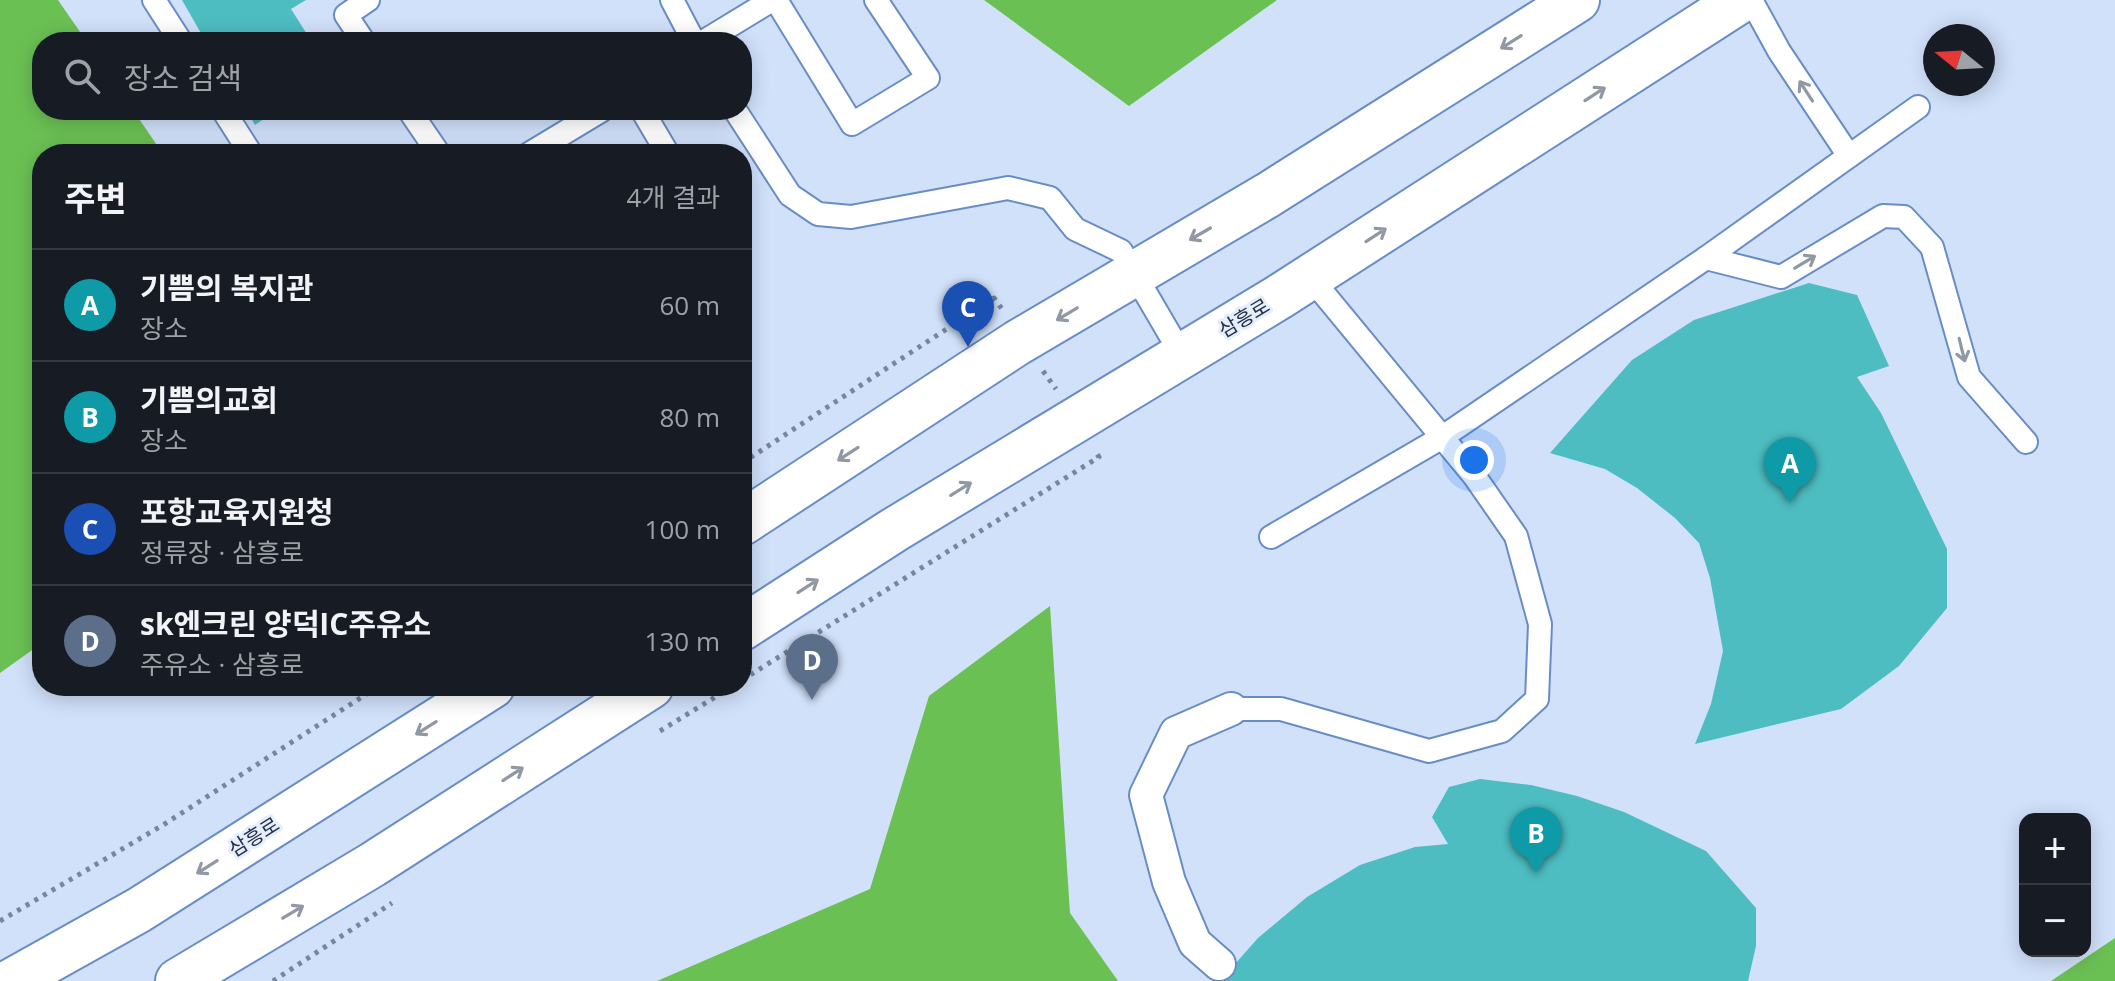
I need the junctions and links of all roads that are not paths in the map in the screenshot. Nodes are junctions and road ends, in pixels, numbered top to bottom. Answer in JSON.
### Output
{"nodes":[{"id":1,"x":154,"y":0,"type":"edge"},
{"id":2,"x":368,"y":0,"type":"edge"},
{"id":3,"x":672,"y":0,"type":"edge"},
{"id":4,"x":774,"y":0,"type":"edge"},
{"id":5,"x":876,"y":0,"type":"edge"},
{"id":6,"x":1577,"y":0,"type":"edge"},
{"id":7,"x":1741,"y":0,"type":"edge"},
{"id":8,"x":1751,"y":0,"type":"edge"},
{"id":9,"x":175,"y":32,"type":"edge"},
{"id":10,"x":357,"y":32,"type":"edge"},
{"id":11,"x":689,"y":32,"type":"edge"},
{"id":12,"x":720,"y":32,"type":"edge"},
{"id":13,"x":1918,"y":107,"type":"dead end"},
{"id":14,"x":229,"y":120,"type":"edge"},
{"id":15,"x":416,"y":120,"type":"edge"},
{"id":16,"x":590,"y":120,"type":"edge"},
{"id":17,"x":648,"y":120,"type":"edge"},
{"id":18,"x":741,"y":120,"type":"edge"},
{"id":19,"x":245,"y":144,"type":"edge"},
{"id":20,"x":432,"y":144,"type":"edge"},
{"id":21,"x":560,"y":144,"type":"edge"},
{"id":22,"x":662,"y":144,"type":"edge"},
{"id":23,"x":1849,"y":156,"type":"junction"},
{"id":24,"x":1706,"y":258,"type":"junction"},
{"id":25,"x":1134,"y":274,"type":"junction"},
{"id":26,"x":1310,"y":277,"type":"junction"},
{"id":27,"x":1183,"y":357,"type":"junction"},
{"id":28,"x":1441,"y":438,"type":"junction"},
{"id":29,"x":2026,"y":442,"type":"dead end"},
{"id":30,"x":752,"y":516,"type":"edge"},
{"id":31,"x":1271,"y":537,"type":"dead end"},
{"id":32,"x":752,"y":622,"type":"edge"},
{"id":33,"x":476,"y":696,"type":"edge"},
{"id":34,"x":635,"y":696,"type":"edge"},
{"id":35,"x":1231,"y":709,"type":"joint"},
{"id":36,"x":1219,"y":964,"type":"dead end"},
{"id":37,"x":12,"y":981,"type":"edge"},
{"id":38,"x":178,"y":981,"type":"edge"}],
"edges":[{"from":1,"to":9,"type":"lane"},
{"from":2,"to":10,"type":"lane"},
{"from":3,"to":11,"type":"lane"},
{"from":4,"to":5,"type":"lane"},
{"from":4,"to":12,"type":"lane"},
{"from":6,"to":25,"type":"main road","one_way":true},
{"from":26,"to":7,"type":"main road","name":"삼흥로","one_way":true},
{"from":23,"to":8,"type":"lane","one_way":true},
{"from":13,"to":23,"type":"lane"},
{"from":14,"to":19,"type":"lane"},
{"from":15,"to":20,"type":"lane"},
{"from":16,"to":21,"type":"lane"},
{"from":17,"to":22,"type":"lane"},
{"from":18,"to":25,"type":"lane"},
{"from":23,"to":24,"type":"lane"},
{"from":24,"to":28,"type":"lane"},
{"from":24,"to":29,"type":"lane","one_way":true},
{"from":25,"to":27,"type":"lane"},
{"from":25,"to":30,"type":"main road","one_way":true},
{"from":26,"to":27,"type":"main road","name":"삼흥로"},
{"from":26,"to":28,"type":"lane"},
{"from":32,"to":27,"type":"main road","name":"삼흥로","one_way":true},
{"from":28,"to":31,"type":"lane"},
{"from":28,"to":35,"type":"lane"},
{"from":33,"to":37,"type":"main road","name":"삼흥로","one_way":true},
{"from":38,"to":34,"type":"main road","one_way":true},
{"from":35,"to":36,"type":"street"}]}
